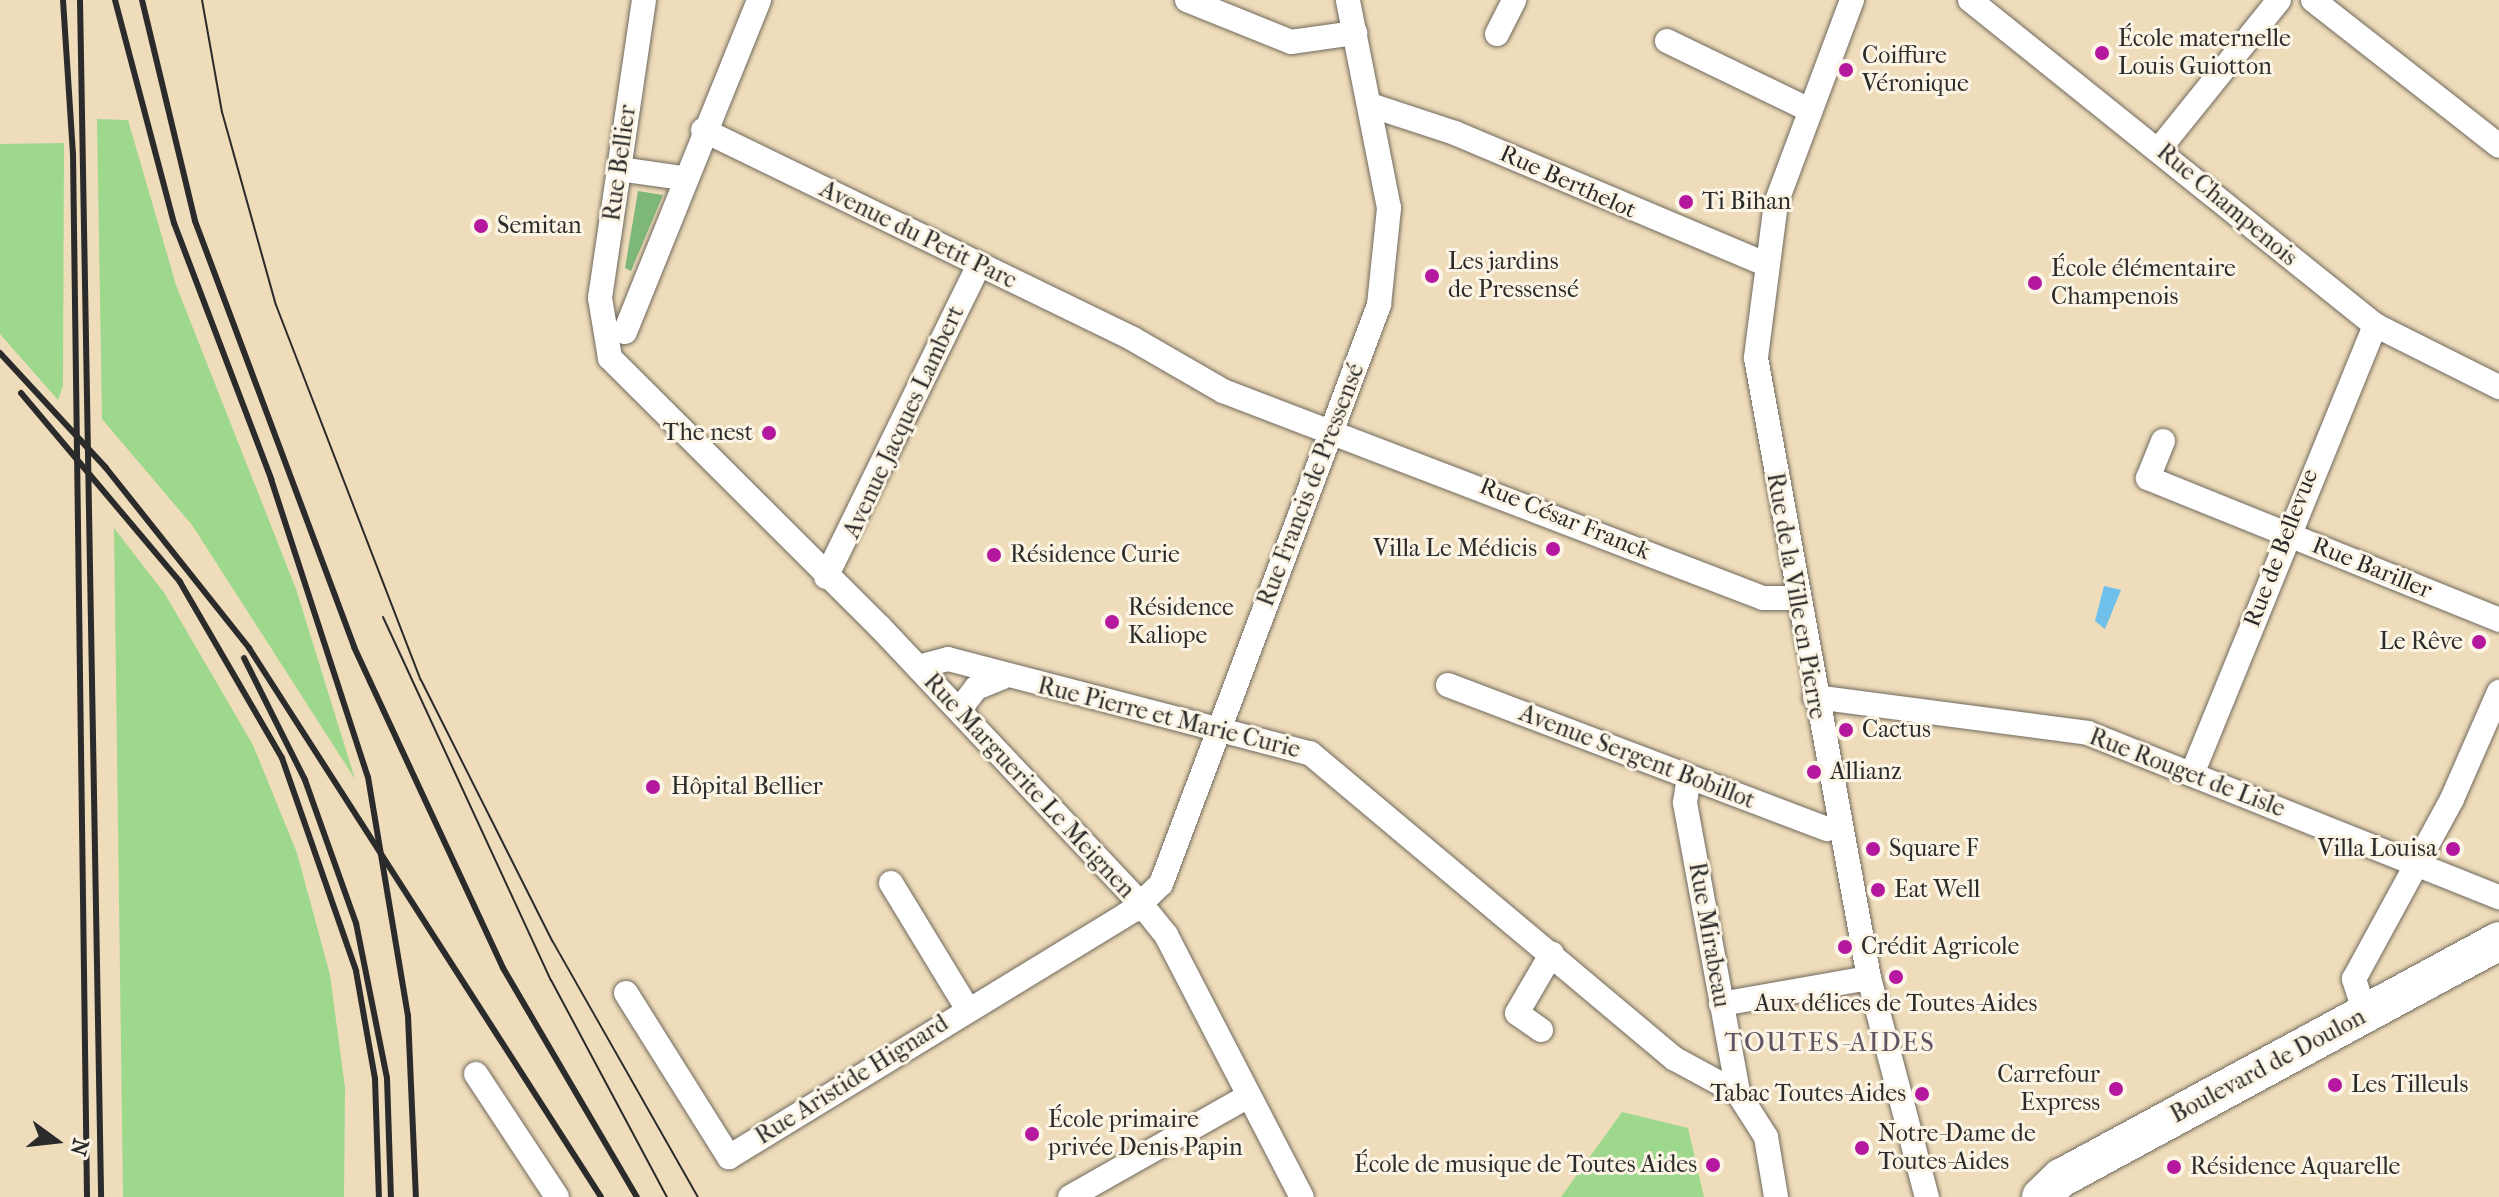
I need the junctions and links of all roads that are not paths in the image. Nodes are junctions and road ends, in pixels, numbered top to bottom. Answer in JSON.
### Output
{"nodes":[{"id":1,"x":644,"y":0,"type":"edge"},
{"id":2,"x":759,"y":0,"type":"edge"},
{"id":3,"x":1187,"y":0,"type":"edge"},
{"id":4,"x":1348,"y":0,"type":"edge"},
{"id":5,"x":1514,"y":0,"type":"edge"},
{"id":6,"x":1852,"y":0,"type":"edge"},
{"id":7,"x":1970,"y":0,"type":"edge"},
{"id":8,"x":2279,"y":0,"type":"edge"},
{"id":9,"x":2313,"y":0,"type":"edge"},
{"id":10,"x":1355,"y":33,"type":"junction"},
{"id":11,"x":1497,"y":34,"type":"dead end"},
{"id":12,"x":1667,"y":41,"type":"dead end"},
{"id":13,"x":1370,"y":105,"type":"junction"},
{"id":14,"x":1810,"y":110,"type":"junction"},
{"id":15,"x":703,"y":130,"type":"junction"},
{"id":16,"x":2499,"y":146,"type":"edge"},
{"id":17,"x":2160,"y":148,"type":"junction"},
{"id":18,"x":619,"y":169,"type":"junction"},
{"id":19,"x":683,"y":178,"type":"junction"},
{"id":20,"x":979,"y":264,"type":"junction"},
{"id":21,"x":1765,"y":264,"type":"junction"},
{"id":22,"x":2375,"y":325,"type":"junction"},
{"id":23,"x":613,"y":330,"type":"junction"},
{"id":24,"x":2499,"y":387,"type":"edge"},
{"id":25,"x":1337,"y":429,"type":"junction"},
{"id":26,"x":2163,"y":441,"type":"dead end"},
{"id":27,"x":2288,"y":533,"type":"junction"},
{"id":28,"x":826,"y":577,"type":"junction"},
{"id":29,"x":1795,"y":598,"type":"junction"},
{"id":30,"x":2499,"y":620,"type":"edge"},
{"id":31,"x":918,"y":667,"type":"junction"},
{"id":32,"x":1003,"y":677,"type":"junction"},
{"id":33,"x":1448,"y":685,"type":"dead end"},
{"id":34,"x":2499,"y":692,"type":"edge"},
{"id":35,"x":1815,"y":697,"type":"junction"},
{"id":36,"x":959,"y":710,"type":"junction"},
{"id":37,"x":1217,"y":728,"type":"junction"},
{"id":38,"x":2192,"y":774,"type":"junction"},
{"id":39,"x":1689,"y":777,"type":"junction"},
{"id":40,"x":1828,"y":829,"type":"dead end"},
{"id":41,"x":2416,"y":865,"type":"junction"},
{"id":42,"x":891,"y":883,"type":"dead end"},
{"id":43,"x":2499,"y":897,"type":"edge"},
{"id":44,"x":1141,"y":904,"type":"junction"},
{"id":45,"x":2499,"y":941,"type":"edge"},
{"id":46,"x":1552,"y":953,"type":"junction"},
{"id":47,"x":1869,"y":978,"type":"junction"},
{"id":48,"x":626,"y":993,"type":"dead end"},
{"id":49,"x":1721,"y":1004,"type":"junction"},
{"id":50,"x":967,"y":1008,"type":"junction"},
{"id":51,"x":2365,"y":1013,"type":"junction"},
{"id":52,"x":1541,"y":1030,"type":"dead end"},
{"id":53,"x":476,"y":1074,"type":"dead end"},
{"id":54,"x":1738,"y":1093,"type":"junction"},
{"id":55,"x":1247,"y":1097,"type":"junction"},
{"id":56,"x":2043,"y":1196,"type":"edge"},
{"id":57,"x":557,"y":1197,"type":"edge"},
{"id":58,"x":1070,"y":1197,"type":"edge"},
{"id":59,"x":1302,"y":1197,"type":"edge"},
{"id":60,"x":1776,"y":1197,"type":"edge"},
{"id":61,"x":1927,"y":1197,"type":"edge"}],
"edges":[{"from":1,"to":18,"type":"street","name":"Rue Bellier"},
{"from":2,"to":15,"type":"street"},
{"from":3,"to":10,"type":"street"},
{"from":4,"to":10,"type":"street","name":"Rue Francis de Pressensé"},
{"from":5,"to":11,"type":"street"},
{"from":6,"to":14,"type":"street","name":"Rue de la Ville en Pierre"},
{"from":7,"to":17,"type":"street","name":"Rue Champenois"},
{"from":8,"to":17,"type":"street"},
{"from":9,"to":16,"type":"street"},
{"from":10,"to":13,"type":"street","name":"Rue Francis de Pressensé"},
{"from":12,"to":14,"type":"street"},
{"from":13,"to":21,"type":"street","name":"Rue Berthelot"},
{"from":13,"to":25,"type":"street","name":"Rue Francis de Pressensé"},
{"from":14,"to":21,"type":"street","name":"Rue de la Ville en Pierre"},
{"from":15,"to":19,"type":"street"},
{"from":15,"to":20,"type":"street","name":"Avenue du Petit Parc"},
{"from":17,"to":22,"type":"street","name":"Rue Champenois"},
{"from":18,"to":19,"type":"street"},
{"from":18,"to":23,"type":"street","name":"Rue Bellier"},
{"from":19,"to":23,"type":"street"},
{"from":20,"to":25,"type":"street","name":"Avenue du Petit Parc"},
{"from":20,"to":28,"type":"street","name":"Avenue Jacques Lambert"},
{"from":21,"to":29,"type":"street","name":"Rue de la Ville en Pierre"},
{"from":22,"to":24,"type":"street","name":"Rue Champenois"},
{"from":22,"to":27,"type":"street","name":"Rue de Bellevue"},
{"from":23,"to":28,"type":"street"},
{"from":25,"to":29,"type":"street","name":"Rue César Franck"},
{"from":25,"to":37,"type":"street","name":"Rue Francis de Pressensé"},
{"from":26,"to":27,"type":"street","name":"Rue Bariller"},
{"from":27,"to":30,"type":"street","name":"Rue Bariller"},
{"from":27,"to":38,"type":"street","name":"Rue de Bellevue"},
{"from":28,"to":31,"type":"street"},
{"from":29,"to":35,"type":"street","name":"Rue de la Ville en Pierre"},
{"from":31,"to":32,"type":"street","name":"Rue Pierre et Marie Curie"},
{"from":31,"to":36,"type":"street","name":"Rue Marguerite Le Meignen"},
{"from":32,"to":36,"type":"street"},
{"from":32,"to":37,"type":"street","name":"Rue Pierre et Marie Curie"},
{"from":33,"to":39,"type":"street","name":"Avenue Sergent Bobillot"},
{"from":34,"to":41,"type":"street"},
{"from":35,"to":38,"type":"street","name":"Rue Rouget de Lisle"},
{"from":35,"to":47,"type":"street","name":"Rue de la Ville en Pierre"},
{"from":36,"to":44,"type":"street","name":"Rue Marguerite Le Meignen"},
{"from":37,"to":44,"type":"street","name":"Rue Francis de Pressensé"},
{"from":37,"to":46,"type":"street","name":"Rue Pierre et Marie Curie"},
{"from":38,"to":41,"type":"street","name":"Rue Rouget de Lisle"},
{"from":39,"to":40,"type":"street","name":"Avenue Sergent Bobillot"},
{"from":39,"to":49,"type":"street","name":"Rue Mirabeau"},
{"from":41,"to":43,"type":"street","name":"Rue Rouget de Lisle"},
{"from":41,"to":51,"type":"street"},
{"from":42,"to":50,"type":"street"},
{"from":44,"to":50,"type":"street","name":"Rue Aristide Hignard"},
{"from":44,"to":55,"type":"street"},
{"from":45,"to":51,"type":"main road","name":"Boulevard de Doulon"},
{"from":46,"to":52,"type":"street"},
{"from":46,"to":54,"type":"street","name":"Rue Pierre et Marie Curie"},
{"from":47,"to":49,"type":"street"},
{"from":47,"to":61,"type":"street","name":"Rue de la Ville en Pierre"},
{"from":48,"to":50,"type":"street","name":"Rue Aristide Hignard"},
{"from":49,"to":54,"type":"street","name":"Rue Mirabeau"},
{"from":51,"to":56,"type":"main road","name":"Boulevard de Doulon"},
{"from":53,"to":57,"type":"street"},
{"from":54,"to":60,"type":"street"},
{"from":55,"to":58,"type":"street"},
{"from":55,"to":59,"type":"street"}]}
